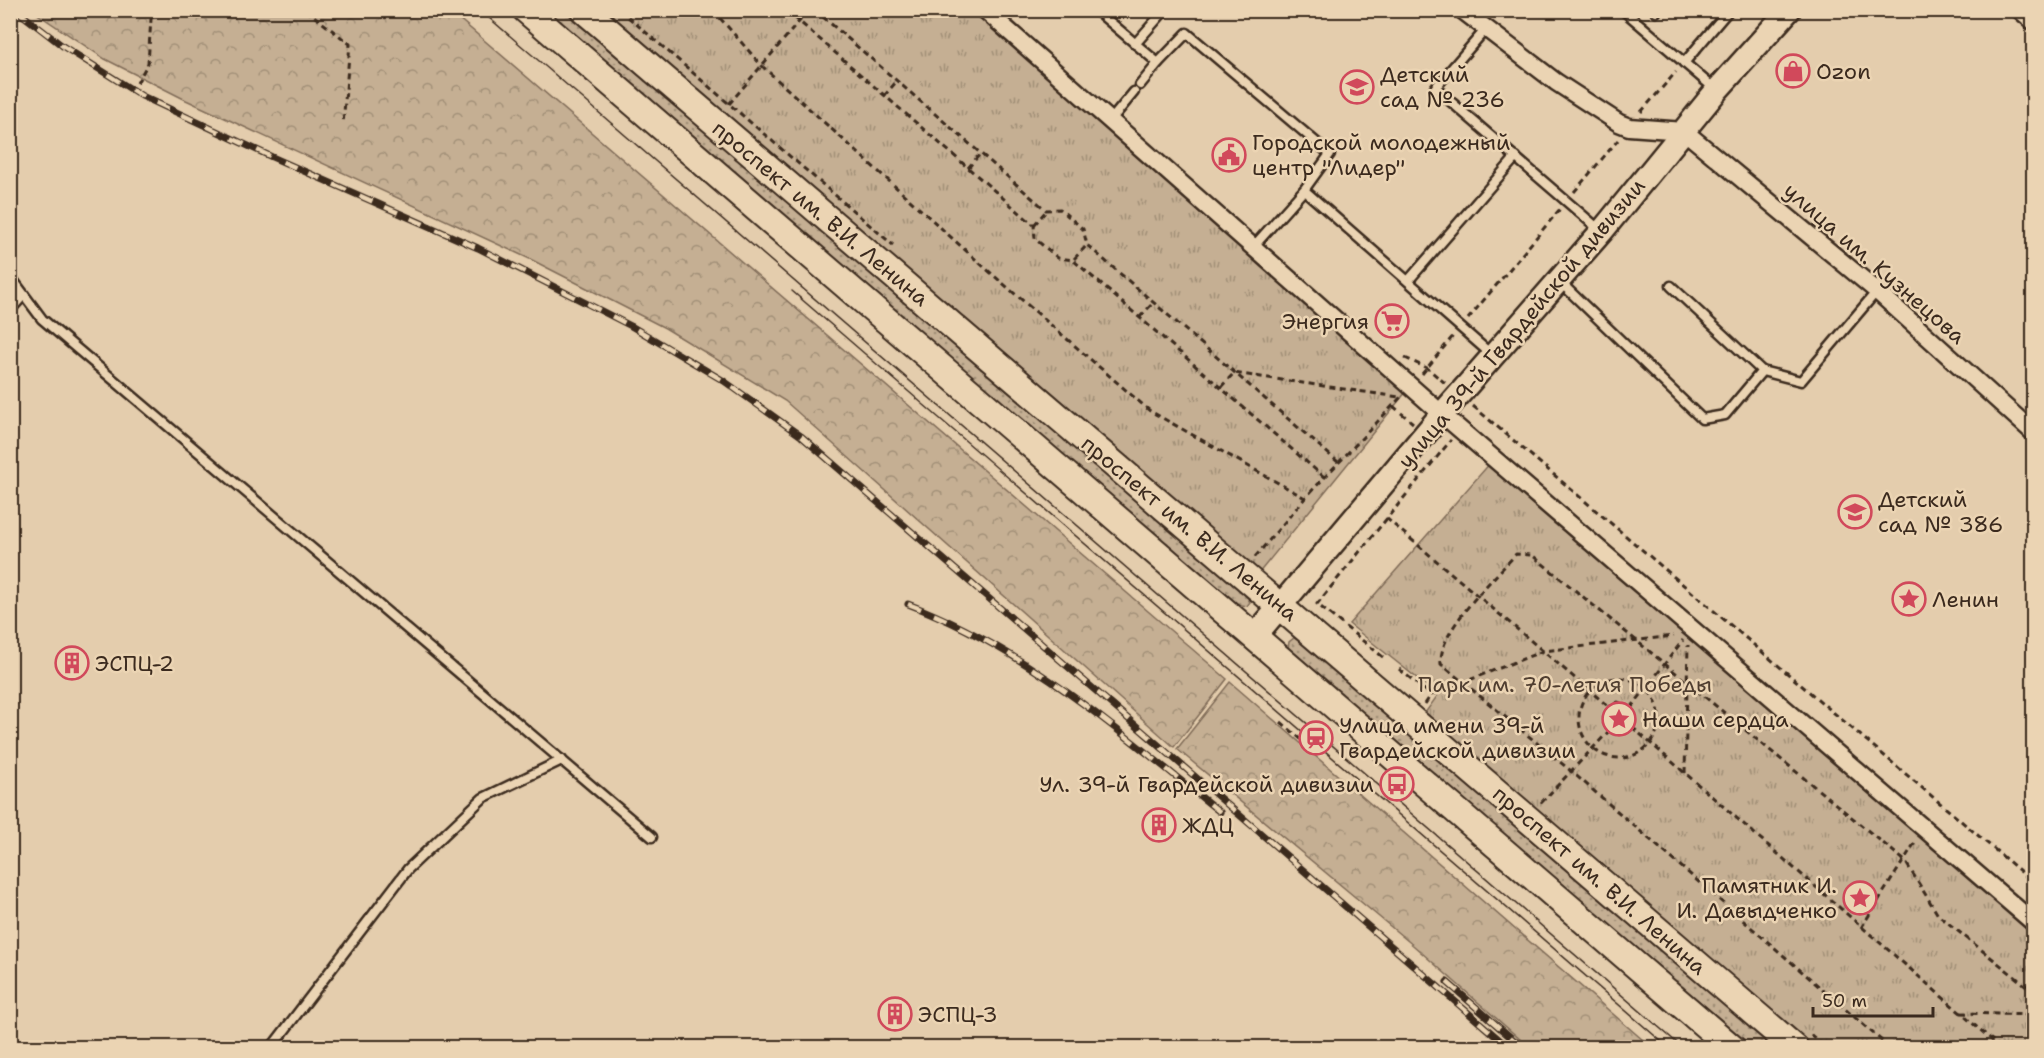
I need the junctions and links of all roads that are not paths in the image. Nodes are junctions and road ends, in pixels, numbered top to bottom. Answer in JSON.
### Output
{"nodes":[{"id":1,"x":526,"y":10,"type":"edge"},
{"id":2,"x":584,"y":10,"type":"edge"},
{"id":3,"x":985,"y":10,"type":"edge"},
{"id":4,"x":1096,"y":10,"type":"edge"},
{"id":5,"x":1165,"y":10,"type":"edge"},
{"id":6,"x":1462,"y":10,"type":"edge"},
{"id":7,"x":1623,"y":10,"type":"edge"},
{"id":8,"x":1729,"y":10,"type":"edge"},
{"id":9,"x":1789,"y":10,"type":"edge"},
{"id":10,"x":2020,"y":10,"type":"edge"},
{"id":11,"x":2034,"y":22,"type":"edge"},
{"id":12,"x":1485,"y":30,"type":"junction"},
{"id":13,"x":1135,"y":44,"type":"junction"},
{"id":14,"x":1158,"y":63,"type":"junction"},
{"id":15,"x":1684,"y":63,"type":"junction"},
{"id":16,"x":1717,"y":90,"type":"junction"},
{"id":17,"x":1110,"y":121,"type":"junction"},
{"id":18,"x":1684,"y":131,"type":"junction"},
{"id":19,"x":1516,"y":157,"type":"junction"},
{"id":20,"x":1304,"y":190,"type":"junction"},
{"id":21,"x":1602,"y":231,"type":"junction"},
{"id":22,"x":1253,"y":247,"type":"junction"},
{"id":23,"x":10,"y":276,"type":"edge"},
{"id":24,"x":1558,"y":280,"type":"junction"},
{"id":25,"x":1408,"y":281,"type":"junction"},
{"id":26,"x":1671,"y":286,"type":"dead end"},
{"id":27,"x":1877,"y":291,"type":"junction"},
{"id":28,"x":24,"y":295,"type":"junction"},
{"id":29,"x":10,"y":310,"type":"edge"},
{"id":30,"x":1492,"y":356,"type":"junction"},
{"id":31,"x":1762,"y":371,"type":"junction"},
{"id":32,"x":1442,"y":414,"type":"junction"},
{"id":33,"x":2034,"y":433,"type":"edge"},
{"id":34,"x":1281,"y":605,"type":"junction"},
{"id":35,"x":1254,"y":637,"type":"junction"},
{"id":36,"x":562,"y":760,"type":"junction"},
{"id":37,"x":652,"y":837,"type":"dead end"},
{"id":38,"x":2034,"y":923,"type":"edge"},
{"id":39,"x":271,"y":1047,"type":"edge"},
{"id":40,"x":1732,"y":1047,"type":"edge"},
{"id":41,"x":1795,"y":1047,"type":"edge"}],
"edges":[{"from":1,"to":35,"type":"main road","name":"проспект им. В.И. Ленина"},
{"from":2,"to":34,"type":"main road","name":"проспект им. В.И. Ленина"},
{"from":3,"to":17,"type":"street"},
{"from":4,"to":13,"type":"lane"},
{"from":5,"to":13,"type":"lane"},
{"from":6,"to":12,"type":"street"},
{"from":7,"to":15,"type":"lane"},
{"from":8,"to":15,"type":"lane"},
{"from":9,"to":16,"type":"main road","name":"улица 39-й Гвардейской дивизии"},
{"from":10,"to":11,"type":"street"},
{"from":12,"to":18,"type":"street"},
{"from":12,"to":19,"type":"lane"},
{"from":13,"to":14,"type":"lane"},
{"from":14,"to":17,"type":"lane"},
{"from":14,"to":20,"type":"lane"},
{"from":15,"to":16,"type":"lane"},
{"from":16,"to":18,"type":"main road","name":"улица 39-й Гвардейской дивизии"},
{"from":17,"to":22,"type":"street"},
{"from":18,"to":21,"type":"main road","name":"улица 39-й Гвардейской дивизии"},
{"from":18,"to":27,"type":"street","name":"улица им. Кузнецова"},
{"from":19,"to":21,"type":"lane"},
{"from":19,"to":25,"type":"lane"},
{"from":20,"to":22,"type":"lane"},
{"from":20,"to":25,"type":"lane"},
{"from":21,"to":24,"type":"main road","name":"улица 39-й Гвардейской дивизии"},
{"from":22,"to":32,"type":"street"},
{"from":23,"to":28,"type":"lane"},
{"from":24,"to":30,"type":"main road","name":"улица 39-й Гвардейской дивизии"},
{"from":24,"to":31,"type":"lane"},
{"from":25,"to":30,"type":"lane"},
{"from":26,"to":31,"type":"lane"},
{"from":27,"to":31,"type":"lane"},
{"from":27,"to":33,"type":"street","name":"улица им. Кузнецова"},
{"from":28,"to":29,"type":"lane"},
{"from":28,"to":36,"type":"lane"},
{"from":30,"to":32,"type":"main road","name":"улица 39-й Гвардейской дивизии"},
{"from":32,"to":34,"type":"main road","name":"улица 39-й Гвардейской дивизии"},
{"from":32,"to":38,"type":"street"},
{"from":34,"to":35,"type":"main road","name":"улица 39-й Гвардейской дивизии"},
{"from":34,"to":41,"type":"main road","name":"проспект им. В.И. Ленина"},
{"from":35,"to":40,"type":"main road","name":"проспект им. В.И. Ленина"},
{"from":36,"to":37,"type":"lane"},
{"from":36,"to":39,"type":"lane"}]}
